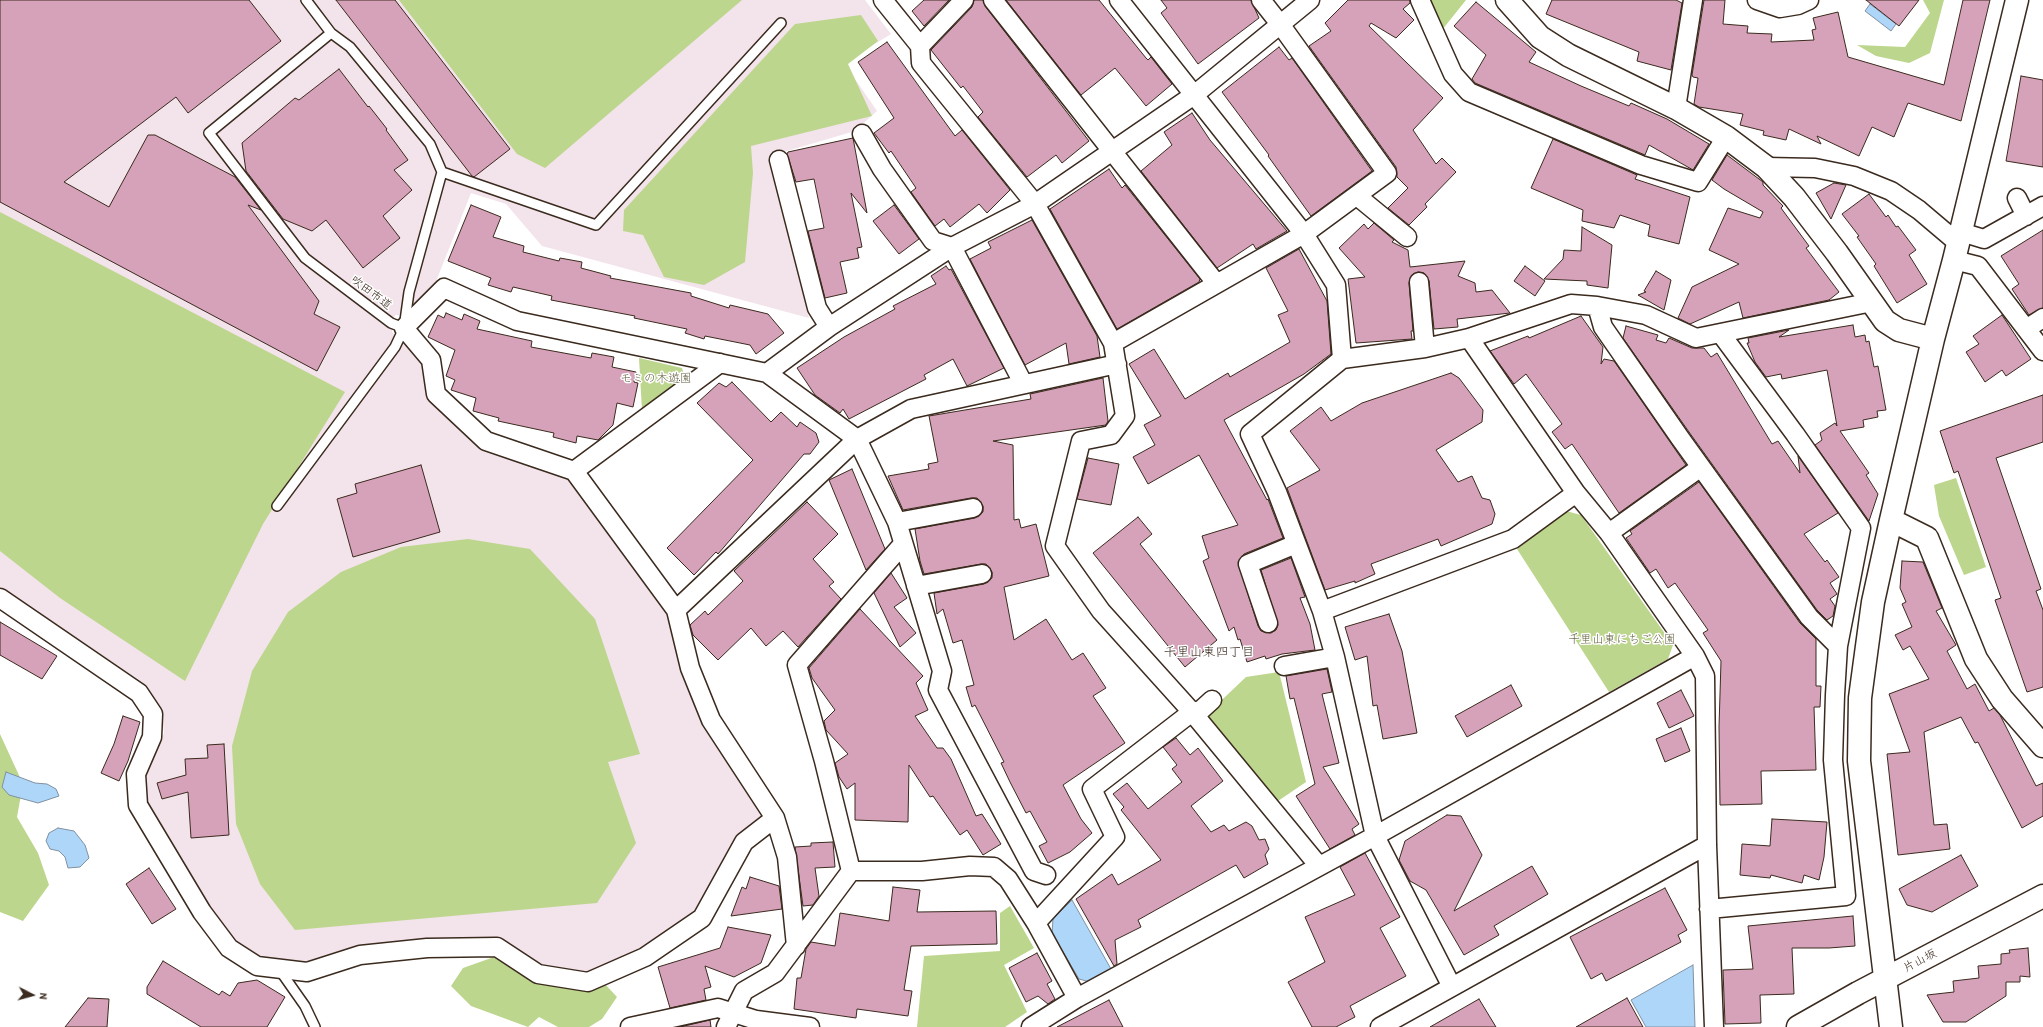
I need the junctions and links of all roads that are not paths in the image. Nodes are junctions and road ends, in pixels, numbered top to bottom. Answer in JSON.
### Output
{"nodes":[{"id":1,"x":306,"y":0,"type":"edge"},
{"id":2,"x":883,"y":0,"type":"edge"},
{"id":3,"x":964,"y":0,"type":"edge"},
{"id":4,"x":993,"y":0,"type":"edge"},
{"id":5,"x":1119,"y":0,"type":"edge"},
{"id":6,"x":1261,"y":0,"type":"edge"},
{"id":7,"x":1310,"y":0,"type":"edge"},
{"id":8,"x":1420,"y":0,"type":"edge"},
{"id":9,"x":1507,"y":0,"type":"edge"},
{"id":10,"x":1693,"y":0,"type":"edge"},
{"id":11,"x":1757,"y":0,"type":"edge"},
{"id":12,"x":1809,"y":0,"type":"edge"},
{"id":13,"x":2017,"y":0,"type":"edge"},
{"id":14,"x":781,"y":23,"type":"dead end"},
{"id":15,"x":1280,"y":24,"type":"junction"},
{"id":16,"x":331,"y":33,"type":"junction"},
{"id":17,"x":920,"y":46,"type":"junction"},
{"id":18,"x":1194,"y":95,"type":"junction"},
{"id":19,"x":1676,"y":108,"type":"junction"},
{"id":20,"x":862,"y":134,"type":"dead end"},
{"id":21,"x":1726,"y":137,"type":"junction"},
{"id":22,"x":1113,"y":150,"type":"junction"},
{"id":23,"x":779,"y":160,"type":"dead end"},
{"id":24,"x":1766,"y":167,"type":"junction"},
{"id":25,"x":442,"y":172,"type":"junction"},
{"id":26,"x":1357,"y":196,"type":"junction"},
{"id":27,"x":2017,"y":198,"type":"dead end"},
{"id":28,"x":1035,"y":204,"type":"junction"},
{"id":29,"x":2043,"y":206,"type":"edge"},
{"id":30,"x":2026,"y":216,"type":"junction"},
{"id":31,"x":1304,"y":234,"type":"junction"},
{"id":32,"x":1407,"y":237,"type":"dead end"},
{"id":33,"x":1958,"y":245,"type":"junction"},
{"id":34,"x":952,"y":247,"type":"junction"},
{"id":35,"x":1419,"y":282,"type":"dead end"},
{"id":36,"x":1216,"y":283,"type":"junction"},
{"id":37,"x":1872,"y":302,"type":"junction"},
{"id":38,"x":1597,"y":306,"type":"junction"},
{"id":39,"x":2043,"y":318,"type":"edge"},
{"id":40,"x":828,"y":327,"type":"junction"},
{"id":41,"x":404,"y":328,"type":"junction"},
{"id":42,"x":2026,"y":329,"type":"junction"},
{"id":43,"x":1721,"y":334,"type":"junction"},
{"id":44,"x":1469,"y":338,"type":"junction"},
{"id":45,"x":1933,"y":339,"type":"junction"},
{"id":46,"x":1113,"y":343,"type":"junction"},
{"id":47,"x":1425,"y":348,"type":"junction"},
{"id":48,"x":2043,"y":351,"type":"edge"},
{"id":49,"x":1342,"y":359,"type":"junction"},
{"id":50,"x":720,"y":363,"type":"junction"},
{"id":51,"x":1117,"y":364,"type":"junction"},
{"id":52,"x":767,"y":373,"type":"junction"},
{"id":53,"x":1023,"y":383,"type":"junction"},
{"id":54,"x":857,"y":439,"type":"junction"},
{"id":55,"x":1701,"y":467,"type":"junction"},
{"id":56,"x":574,"y":471,"type":"junction"},
{"id":57,"x":1576,"y":493,"type":"junction"},
{"id":58,"x":277,"y":506,"type":"dead end"},
{"id":59,"x":973,"y":508,"type":"dead end"},
{"id":60,"x":1891,"y":520,"type":"junction"},
{"id":61,"x":897,"y":522,"type":"junction"},
{"id":62,"x":1609,"y":533,"type":"junction"},
{"id":63,"x":903,"y":544,"type":"junction"},
{"id":64,"x":1296,"y":544,"type":"junction"},
{"id":65,"x":982,"y":574,"type":"dead end"},
{"id":66,"x":916,"y":586,"type":"junction"},
{"id":67,"x":0,"y":598,"type":"edge"},
{"id":68,"x":676,"y":610,"type":"junction"},
{"id":69,"x":1322,"y":611,"type":"junction"},
{"id":70,"x":1268,"y":623,"type":"dead end"},
{"id":71,"x":1838,"y":646,"type":"junction"},
{"id":72,"x":1695,"y":656,"type":"junction"},
{"id":73,"x":1335,"y":657,"type":"junction"},
{"id":74,"x":1284,"y":666,"type":"dead end"},
{"id":75,"x":1212,"y":700,"type":"dead end"},
{"id":76,"x":1192,"y":712,"type":"junction"},
{"id":77,"x":2043,"y":746,"type":"edge"},
{"id":78,"x":775,"y":818,"type":"junction"},
{"id":79,"x":1375,"y":836,"type":"junction"},
{"id":80,"x":1707,"y":845,"type":"junction"},
{"id":81,"x":1319,"y":866,"type":"junction"},
{"id":82,"x":851,"y":871,"type":"junction"},
{"id":83,"x":1046,"y":875,"type":"dead end"},
{"id":84,"x":2043,"y":896,"type":"edge"},
{"id":85,"x":1709,"y":909,"type":"junction"},
{"id":86,"x":1036,"y":923,"type":"junction"},
{"id":87,"x":796,"y":946,"type":"junction"},
{"id":88,"x":278,"y":968,"type":"junction"},
{"id":89,"x":1886,"y":979,"type":"junction"},
{"id":90,"x":1452,"y":986,"type":"junction"},
{"id":91,"x":1077,"y":998,"type":"junction"},
{"id":92,"x":730,"y":1020,"type":"edge"},
{"id":93,"x":315,"y":1027,"type":"edge"},
{"id":94,"x":630,"y":1027,"type":"edge"},
{"id":95,"x":810,"y":1027,"type":"edge"},
{"id":96,"x":1031,"y":1027,"type":"edge"},
{"id":97,"x":1380,"y":1027,"type":"edge"},
{"id":98,"x":1714,"y":1027,"type":"edge"},
{"id":99,"x":1798,"y":1027,"type":"edge"},
{"id":100,"x":1891,"y":1027,"type":"edge"}],
"edges":[{"from":1,"to":16,"type":"lane"},
{"from":2,"to":17,"type":"street"},
{"from":3,"to":17,"type":"street"},
{"from":4,"to":22,"type":"street"},
{"from":5,"to":18,"type":"street"},
{"from":6,"to":15,"type":"street"},
{"from":7,"to":15,"type":"street"},
{"from":8,"to":21,"type":"street"},
{"from":9,"to":19,"type":"street"},
{"from":10,"to":19,"type":"street"},
{"from":11,"to":12,"type":"street"},
{"from":13,"to":33,"type":"street"},
{"from":14,"to":25,"type":"lane"},
{"from":15,"to":18,"type":"street"},
{"from":15,"to":26,"type":"street"},
{"from":16,"to":25,"type":"lane"},
{"from":16,"to":41,"type":"lane","name":"吹田市道"},
{"from":17,"to":28,"type":"street"},
{"from":18,"to":22,"type":"street"},
{"from":18,"to":31,"type":"street"},
{"from":19,"to":21,"type":"street"},
{"from":20,"to":34,"type":"street"},
{"from":21,"to":24,"type":"street"},
{"from":22,"to":28,"type":"street"},
{"from":22,"to":36,"type":"street"},
{"from":23,"to":40,"type":"street"},
{"from":24,"to":33,"type":"street"},
{"from":24,"to":37,"type":"street"},
{"from":25,"to":41,"type":"lane","name":"吹田市道"},
{"from":26,"to":31,"type":"street"},
{"from":26,"to":32,"type":"street"},
{"from":27,"to":30,"type":"street"},
{"from":28,"to":34,"type":"street"},
{"from":28,"to":46,"type":"street"},
{"from":29,"to":30,"type":"street"},
{"from":30,"to":33,"type":"street"},
{"from":31,"to":36,"type":"street"},
{"from":31,"to":49,"type":"street"},
{"from":33,"to":42,"type":"street"},
{"from":33,"to":45,"type":"street"},
{"from":34,"to":40,"type":"street"},
{"from":34,"to":53,"type":"street"},
{"from":35,"to":47,"type":"street"},
{"from":36,"to":46,"type":"street"},
{"from":37,"to":43,"type":"street"},
{"from":37,"to":45,"type":"street"},
{"from":38,"to":43,"type":"street"},
{"from":38,"to":44,"type":"street"},
{"from":38,"to":55,"type":"street"},
{"from":39,"to":42,"type":"street"},
{"from":40,"to":52,"type":"street"},
{"from":41,"to":50,"type":"street"},
{"from":41,"to":56,"type":"street"},
{"from":41,"to":58,"type":"lane"},
{"from":42,"to":48,"type":"street"},
{"from":43,"to":71,"type":"street"},
{"from":44,"to":47,"type":"street"},
{"from":44,"to":57,"type":"street"},
{"from":45,"to":60,"type":"street"},
{"from":46,"to":51,"type":"street"},
{"from":47,"to":49,"type":"street"},
{"from":49,"to":64,"type":"street"},
{"from":50,"to":52,"type":"street"},
{"from":50,"to":56,"type":"street"},
{"from":51,"to":53,"type":"street"},
{"from":51,"to":76,"type":"street"},
{"from":52,"to":54,"type":"street"},
{"from":53,"to":54,"type":"street"},
{"from":54,"to":61,"type":"street"},
{"from":54,"to":68,"type":"street"},
{"from":55,"to":62,"type":"street"},
{"from":55,"to":71,"type":"street"},
{"from":56,"to":68,"type":"street"},
{"from":57,"to":62,"type":"street"},
{"from":57,"to":69,"type":"street"},
{"from":59,"to":61,"type":"street"},
{"from":60,"to":77,"type":"street"},
{"from":60,"to":89,"type":"street"},
{"from":61,"to":63,"type":"street"},
{"from":62,"to":72,"type":"street"},
{"from":63,"to":66,"type":"street"},
{"from":63,"to":82,"type":"street"},
{"from":64,"to":69,"type":"street"},
{"from":64,"to":70,"type":"street"},
{"from":65,"to":66,"type":"street"},
{"from":66,"to":83,"type":"street"},
{"from":67,"to":88,"type":"street"},
{"from":68,"to":78,"type":"street"},
{"from":69,"to":73,"type":"street"},
{"from":71,"to":85,"type":"street"},
{"from":72,"to":79,"type":"street"},
{"from":72,"to":80,"type":"street"},
{"from":73,"to":74,"type":"street"},
{"from":73,"to":79,"type":"street"},
{"from":75,"to":76,"type":"street"},
{"from":76,"to":81,"type":"street"},
{"from":76,"to":86,"type":"street"},
{"from":78,"to":87,"type":"street"},
{"from":78,"to":88,"type":"street"},
{"from":79,"to":81,"type":"street"},
{"from":79,"to":90,"type":"street"},
{"from":80,"to":85,"type":"street"},
{"from":80,"to":90,"type":"street"},
{"from":81,"to":91,"type":"street"},
{"from":82,"to":86,"type":"street"},
{"from":82,"to":87,"type":"street"},
{"from":84,"to":89,"type":"street","name":"片山坂"},
{"from":85,"to":98,"type":"street"},
{"from":86,"to":91,"type":"street"},
{"from":87,"to":92,"type":"street"},
{"from":88,"to":93,"type":"lane"},
{"from":89,"to":99,"type":"street","name":"片山坂"},
{"from":89,"to":100,"type":"street"},
{"from":90,"to":97,"type":"street"},
{"from":91,"to":96,"type":"street"},
{"from":92,"to":94,"type":"street"},
{"from":92,"to":95,"type":"street"}]}
